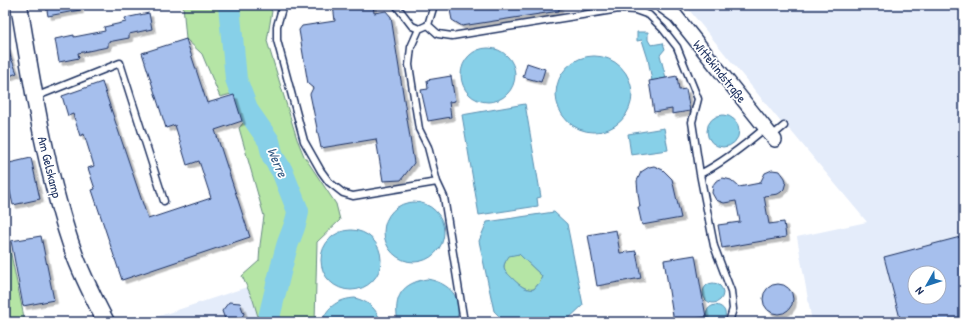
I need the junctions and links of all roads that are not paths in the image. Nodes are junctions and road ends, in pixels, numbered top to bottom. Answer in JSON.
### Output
{"nodes":[{"id":1,"x":19,"y":5,"type":"edge"},
{"id":2,"x":283,"y":5,"type":"edge"},
{"id":3,"x":396,"y":5,"type":"edge"},
{"id":4,"x":434,"y":5,"type":"edge"},
{"id":5,"x":661,"y":5,"type":"edge"},
{"id":6,"x":428,"y":25,"type":"junction"},
{"id":7,"x":419,"y":29,"type":"junction"},
{"id":8,"x":35,"y":97,"type":"junction"},
{"id":9,"x":784,"y":126,"type":"dead end"},
{"id":10,"x":771,"y":135,"type":"junction"},
{"id":11,"x":700,"y":174,"type":"junction"},
{"id":12,"x":437,"y":182,"type":"junction"},
{"id":13,"x":164,"y":201,"type":"dead end"},
{"id":14,"x":106,"y":322,"type":"edge"},
{"id":15,"x":464,"y":322,"type":"edge"},
{"id":16,"x":729,"y":322,"type":"edge"}],
"edges":[{"from":1,"to":8,"type":"street","name":"Am Gelskamp"},
{"from":2,"to":12,"type":"lane"},
{"from":3,"to":7,"type":"lane"},
{"from":4,"to":6,"type":"lane"},
{"from":5,"to":10,"type":"street","name":"Wittekindstraße"},
{"from":6,"to":7,"type":"lane"},
{"from":6,"to":11,"type":"lane"},
{"from":7,"to":12,"type":"lane"},
{"from":8,"to":13,"type":"lane"},
{"from":8,"to":14,"type":"street","name":"Am Gelskamp"},
{"from":9,"to":10,"type":"lane"},
{"from":10,"to":11,"type":"lane"},
{"from":11,"to":16,"type":"lane"},
{"from":12,"to":15,"type":"lane"}]}
